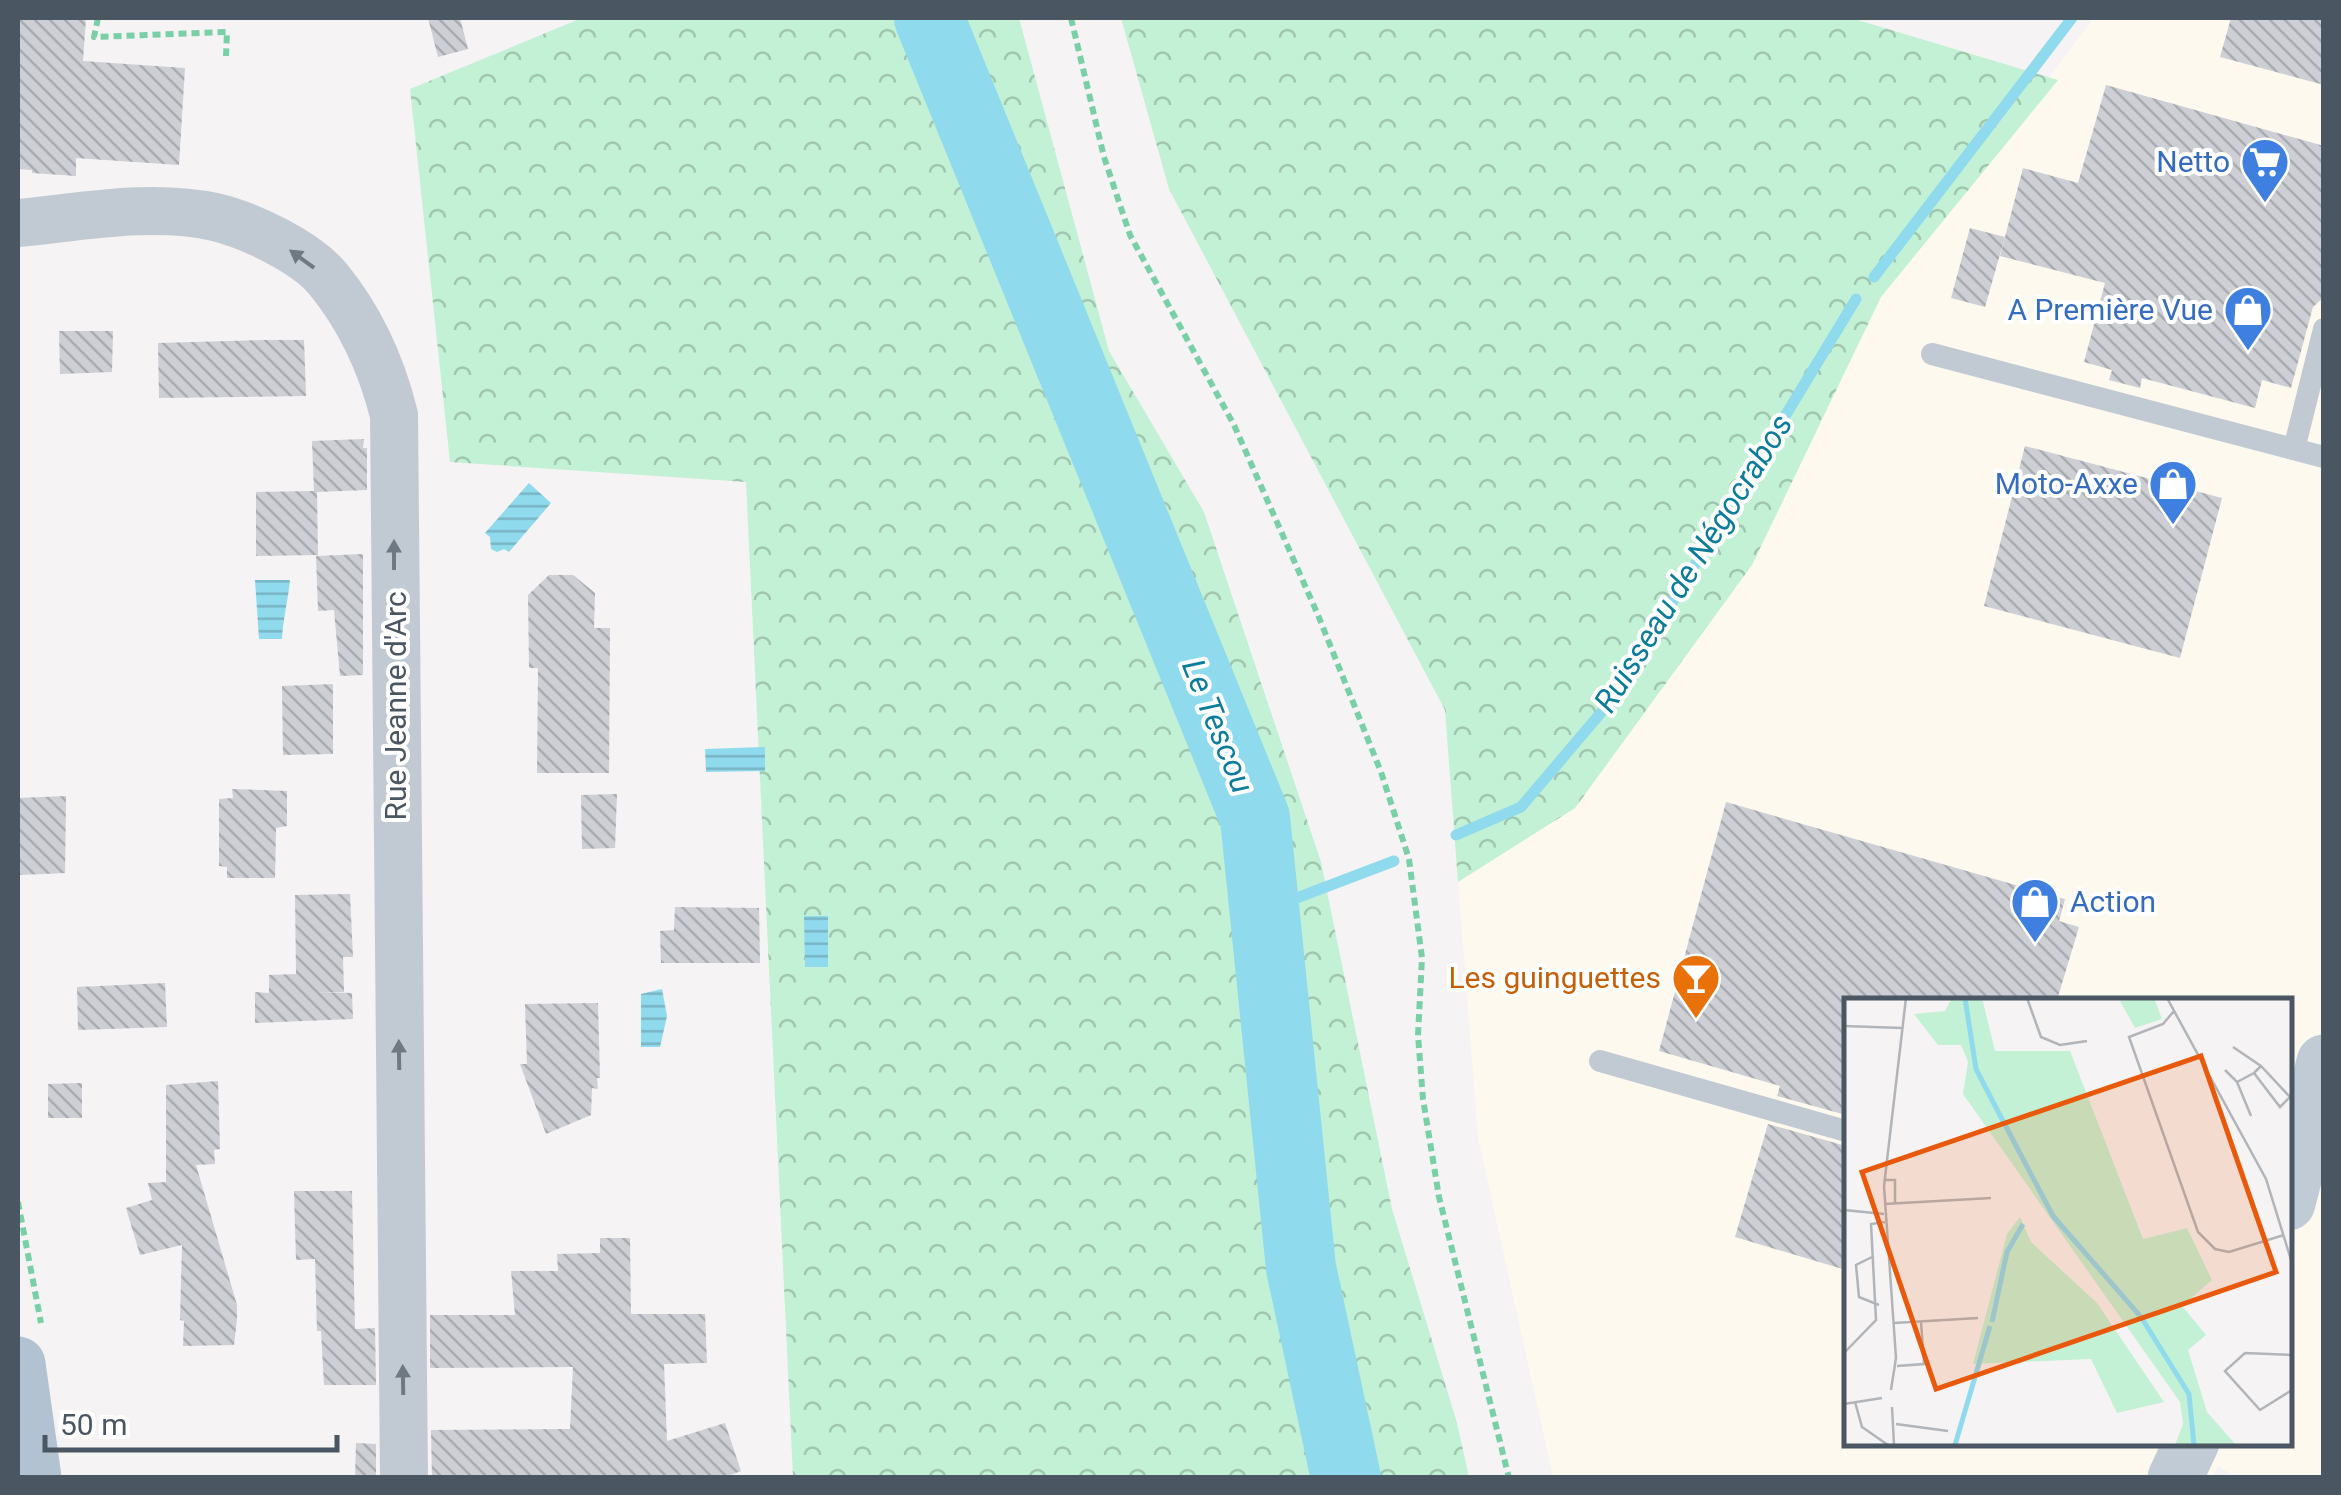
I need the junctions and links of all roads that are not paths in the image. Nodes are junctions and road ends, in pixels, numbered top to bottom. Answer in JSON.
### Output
{"nodes":[{"id":1,"x":18,"y":223,"type":"edge"},
{"id":2,"x":2324,"y":329,"type":"edge"},
{"id":3,"x":1932,"y":354,"type":"dead end"},
{"id":4,"x":2294,"y":449,"type":"junction"},
{"id":5,"x":2324,"y":457,"type":"edge"},
{"id":6,"x":1600,"y":1061,"type":"dead end"},
{"id":7,"x":2324,"y":1062,"type":"edge"},
{"id":8,"x":1844,"y":1130,"type":"edge"},
{"id":9,"x":2303,"y":1174,"type":"edge"},
{"id":10,"x":18,"y":1364,"type":"edge"},
{"id":11,"x":2191,"y":1445,"type":"edge"},
{"id":12,"x":34,"y":1478,"type":"edge"},
{"id":13,"x":404,"y":1478,"type":"edge"},
{"id":14,"x":2176,"y":1478,"type":"edge"}],
"edges":[{"from":13,"to":1,"type":"street","name":"Rue Jeanne d'Arc","one_way":true},
{"from":2,"to":4,"type":"lane"},
{"from":3,"to":4,"type":"lane"},
{"from":4,"to":5,"type":"lane"},
{"from":6,"to":8,"type":"lane"},
{"from":7,"to":9,"type":"main road"},
{"from":10,"to":12,"type":"main road"},
{"from":11,"to":14,"type":"main road"}]}
